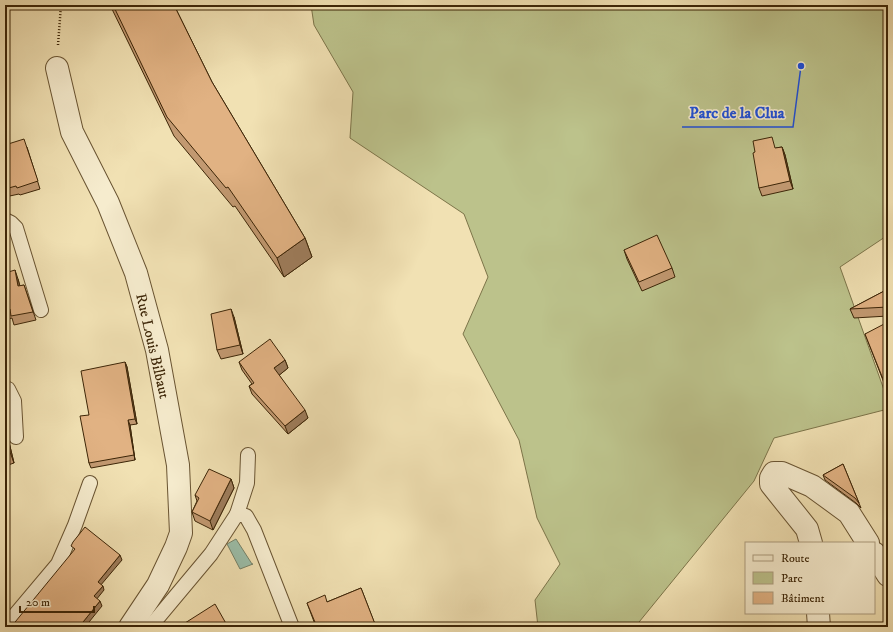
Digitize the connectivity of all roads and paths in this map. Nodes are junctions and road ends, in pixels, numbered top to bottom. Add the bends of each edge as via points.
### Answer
1 (61, 5) edge
2 (57, 68) joint
3 (5, 220) edge
4 (41, 310) dead end
5 (5, 388) edge
6 (16, 437) dead end
7 (248, 455) dead end
8 (90, 483) dead end
9 (237, 514) junction
10 (811, 542) edge
11 (867, 542) edge
12 (875, 555) edge
13 (888, 575) edge
14 (818, 614) edge
15 (5, 627) edge
16 (130, 627) edge
17 (150, 627) edge
18 (292, 627) edge
19 (819, 627) edge

1 - 2 path
2 - 16 street, Rue Louis Bilbaut via 72,132 108,203 136,273 157,350 178,465 181,533 158,585
3 - 4 lane via 16,228
5 - 6 lane via 14,401
7 - 9 lane via 247,482
8 - 15 lane via 58,564
9 - 17 lane via 211,554
9 - 18 lane via 246,516 254,530
10 - 11 street via 807,529 771,484 774,473 782,473 812,486 849,513
12 - 13 street
14 - 19 street

